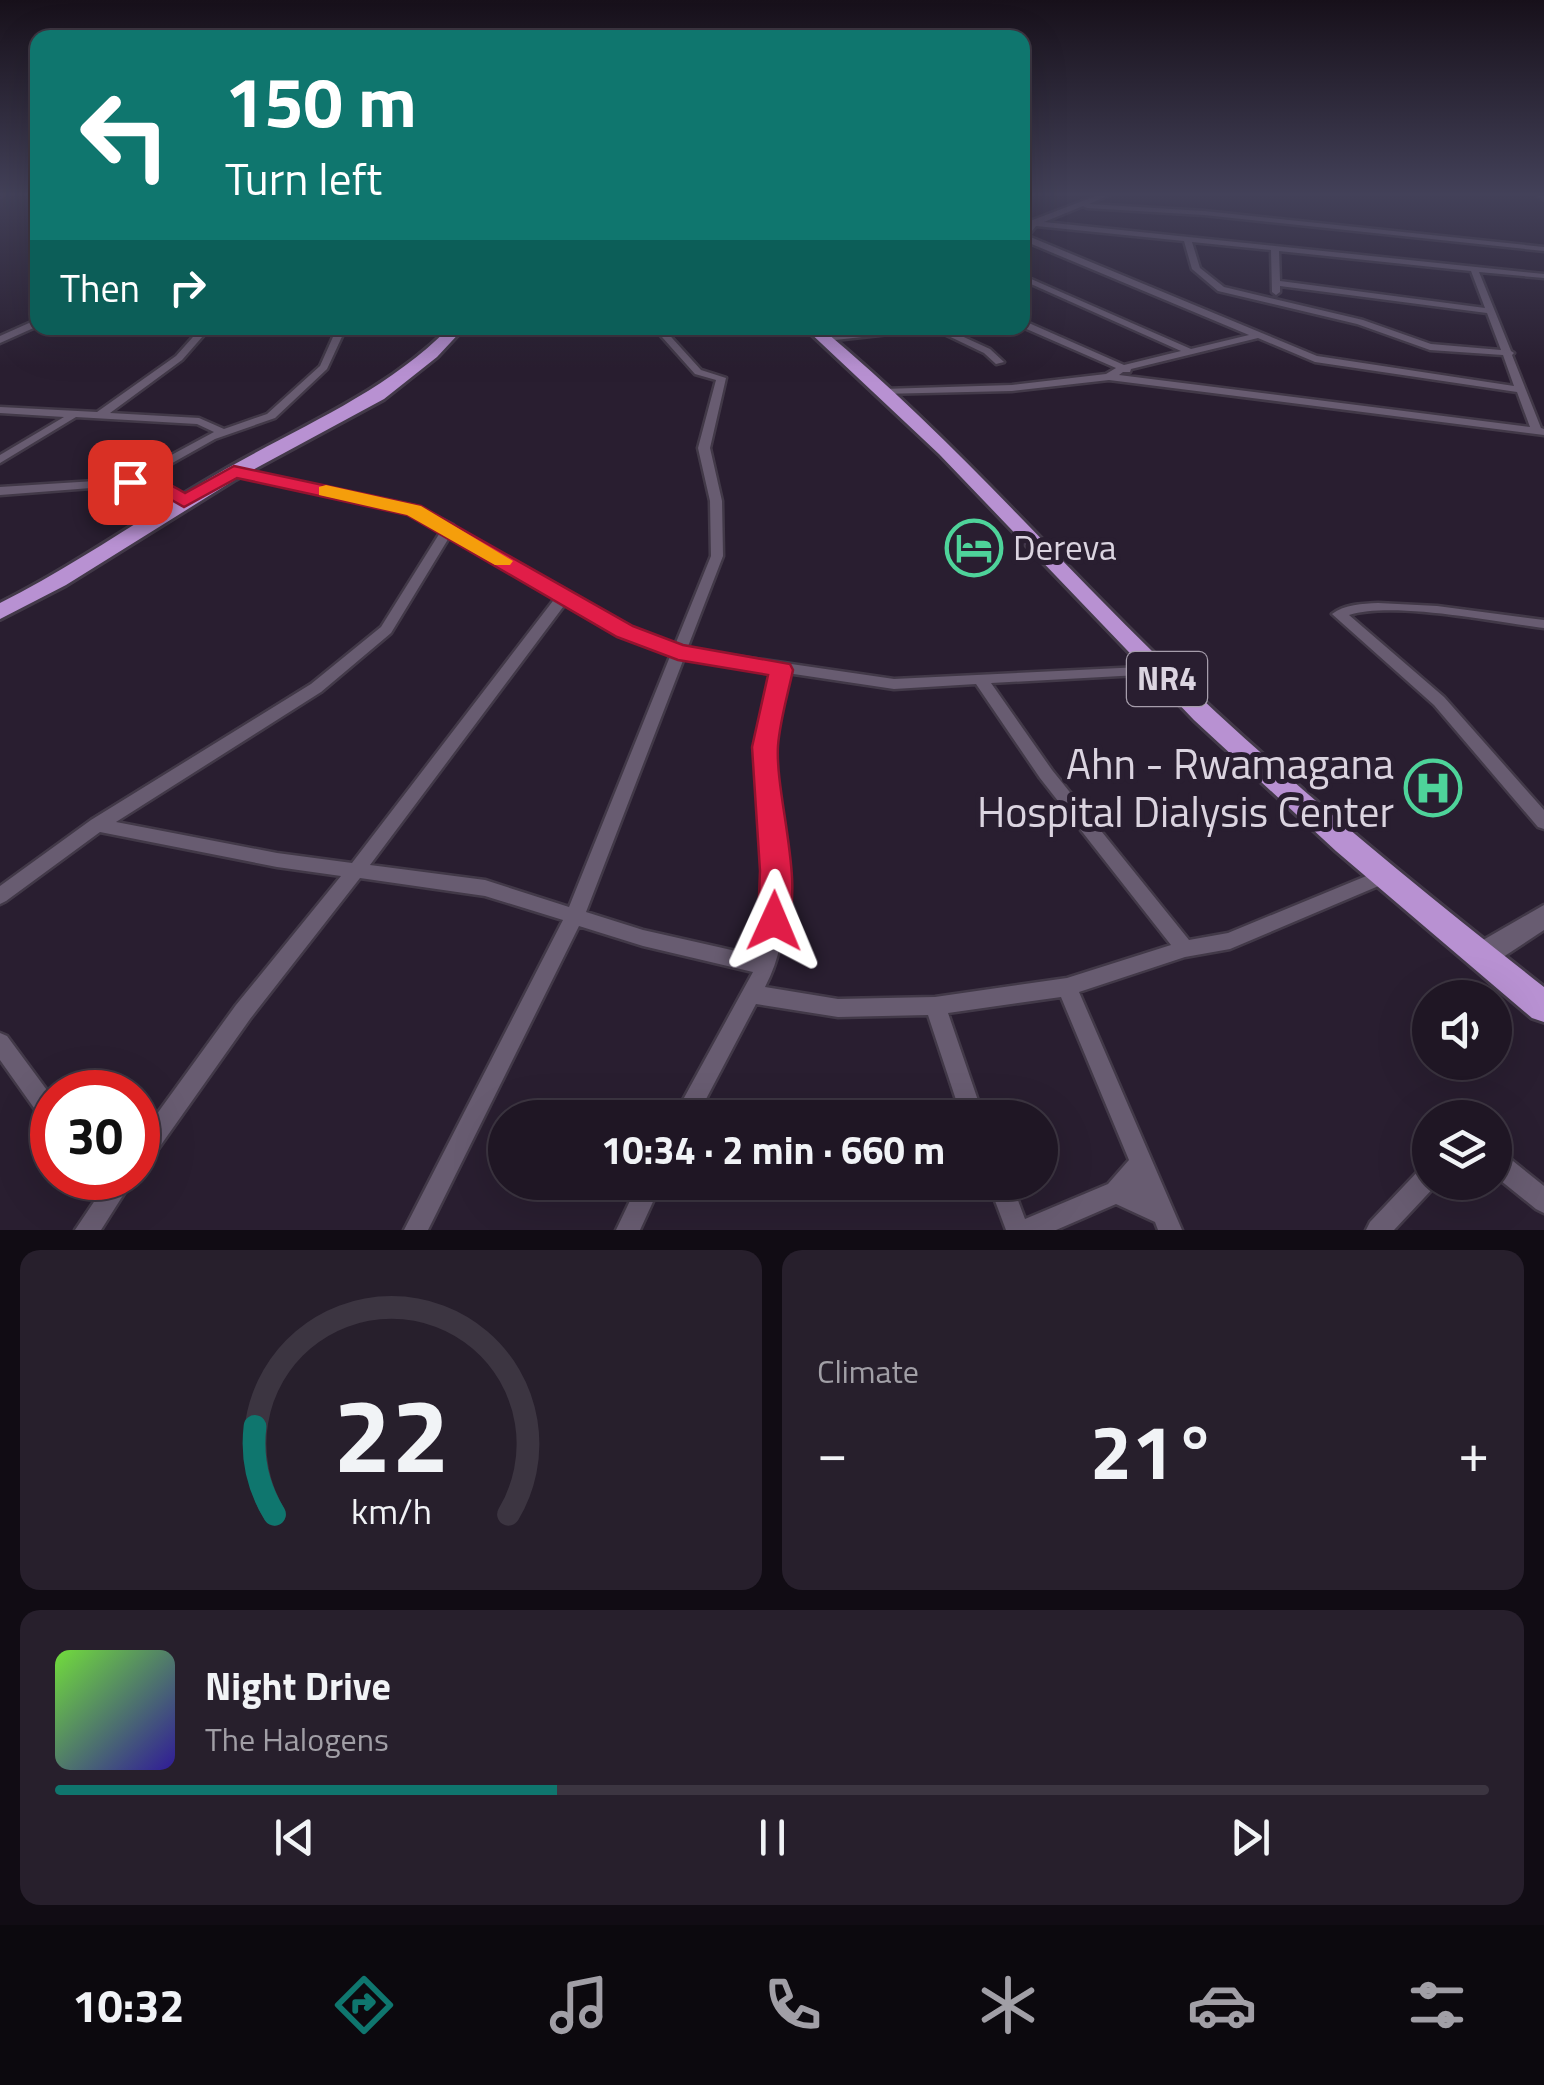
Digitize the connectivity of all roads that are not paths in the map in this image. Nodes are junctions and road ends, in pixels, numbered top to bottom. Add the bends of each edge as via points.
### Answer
1 (1051, 251) edge
2 (1191, 251) edge
3 (1274, 251) edge
4 (1304, 251) edge
5 (1475, 271) junction
6 (1543, 277) edge
7 (1030, 281) edge
8 (1278, 284) junction
9 (1274, 302) junction
10 (1491, 310) junction
11 (30, 326) edge
12 (1030, 327) edge
13 (199, 335) edge
14 (336, 335) edge
15 (450, 335) edge
16 (664, 335) edge
17 (821, 335) edge
18 (950, 335) edge
19 (1260, 335) junction
20 (0, 340) edge
21 (1191, 352) junction
22 (1509, 353) junction
23 (999, 362) dead end
24 (1123, 368) junction
25 (1108, 376) junction
26 (1142, 379) junction
27 (1522, 390) junction
28 (883, 392) junction
29 (0, 410) edge
30 (82, 414) junction
31 (100, 416) junction
32 (1540, 431) edge
33 (224, 433) junction
34 (0, 460) edge
35 (234, 472) junction
36 (130, 482) junction
37 (0, 491) edge
38 (184, 502) junction
39 (448, 528) junction
40 (563, 597) junction
41 (0, 612) edge
42 (1544, 624) edge
43 (678, 652) junction
44 (1156, 669) junction
45 (781, 670) junction
46 (981, 682) junction
47 (1544, 822) edge
48 (97, 825) junction
49 (358, 868) junction
50 (1382, 877) junction
51 (0, 896) edge
52 (575, 915) junction
53 (1544, 916) edge
54 (1185, 949) junction
55 (1481, 956) junction
56 (766, 966) junction
57 (1066, 986) junction
58 (750, 994) junction
59 (934, 1006) junction
60 (1544, 1007) edge
61 (3, 1053) edge
62 (30, 1087) edge
63 (694, 1100) edge
64 (967, 1100) edge
65 (160, 1127) edge
66 (1140, 1164) junction
67 (1512, 1175) edge
68 (1116, 1192) junction
69 (1412, 1194) edge
70 (107, 1200) edge
71 (642, 1200) edge
72 (1006, 1200) edge
73 (1544, 1201) edge
74 (1167, 1222) edge
75 (87, 1230) edge
76 (416, 1230) edge
77 (628, 1230) edge
78 (1018, 1230) edge
79 (1028, 1230) edge
80 (1378, 1230) edge

1 - 19 street
2 - 9 street via 1206,280
3 - 8 street
4 - 5 street
5 - 6 street
5 - 10 street
7 - 21 street
8 - 9 street
8 - 10 street
9 - 22 street via 1445,350
10 - 22 street
11 - 20 street
12 - 24 street
13 - 31 street via 179,358
14 - 33 street via 324,367 286,404
15 - 35 highway via 372,402
16 - 43 street via 698,372 721,378 704,448 716,500 717,556
17 - 28 highway, NR4
18 - 23 street
19 - 21 street
19 - 27 street via 1330,363
21 - 24 street
22 - 27 street
24 - 25 street
24 - 26 street
25 - 26 street
25 - 28 street via 1012,388
26 - 32 street
27 - 32 street
28 - 44 highway, NR4
29 - 30 street
30 - 31 street
30 - 34 street via 61,419
31 - 33 street via 199,421
33 - 36 street
35 - 38 highway
35 - 39 street via 384,502
36 - 37 street
36 - 38 street via 159,485
38 - 41 highway via 72,575
39 - 40 street
39 - 48 street via 386,630 316,688
40 - 43 street
40 - 49 street
42 - 47 street via 1404,608 1339,614 1439,702
43 - 45 street
43 - 52 street
44 - 46 street
44 - 50 highway, NR4
45 - 46 street via 894,684
45 - 56 street via 765,747 775,871
46 - 54 street
48 - 49 street via 278,860
48 - 51 street
49 - 52 street via 485,888
49 - 65 street
50 - 54 street via 1268,928
50 - 55 highway, NR4
52 - 56 street
52 - 76 street
53 - 55 main road
54 - 57 street
55 - 60 highway, NR4
56 - 58 street
57 - 59 street
57 - 66 street
58 - 59 street via 838,1008
58 - 63 street
59 - 64 street
61 - 62 street
66 - 68 street
66 - 74 street
67 - 73 street
68 - 74 street
68 - 79 street
69 - 80 street
70 - 75 street
71 - 77 street
72 - 78 street

